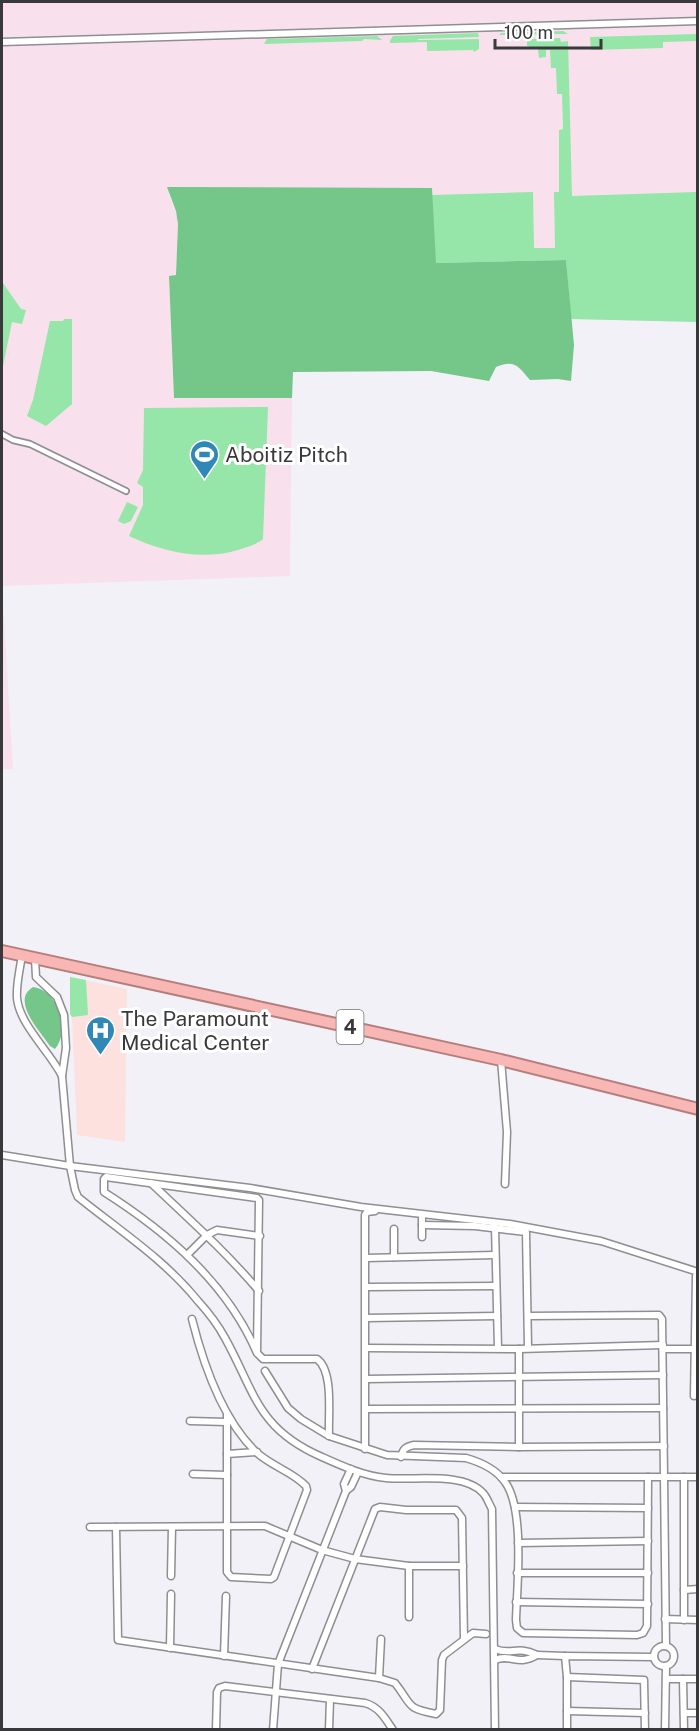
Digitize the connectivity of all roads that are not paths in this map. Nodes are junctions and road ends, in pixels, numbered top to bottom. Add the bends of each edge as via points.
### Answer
1 (698, 21) edge
2 (2, 42) edge
3 (2, 434) edge
4 (126, 491) dead end
5 (2, 951) edge
6 (22, 955) junction
7 (35, 958) junction
8 (501, 1060) junction
9 (62, 1076) junction
10 (698, 1109) edge
11 (2, 1155) edge
12 (70, 1166) junction
13 (150, 1183) junction
14 (505, 1184) dead end
15 (386, 1213) dead end
16 (495, 1227) junction
17 (394, 1229) dead end
18 (207, 1235) junction
19 (260, 1236) junction
20 (422, 1237) dead end
21 (187, 1255) junction
22 (495, 1256) junction
23 (394, 1257) junction
24 (366, 1258) junction
25 (697, 1274) edge
26 (496, 1286) junction
27 (366, 1287) junction
28 (259, 1291) junction
29 (497, 1316) junction
30 (529, 1316) junction
31 (366, 1318) junction
32 (192, 1319) dead end
33 (258, 1324) junction
34 (247, 1329) junction
35 (663, 1347) junction
36 (366, 1348) junction
37 (498, 1348) junction
38 (528, 1348) junction
39 (519, 1349) junction
40 (695, 1349) junction
41 (257, 1353) junction
42 (265, 1371) dead end
43 (663, 1375) junction
44 (519, 1378) junction
45 (366, 1379) junction
46 (694, 1396) dead end
47 (519, 1408) junction
48 (663, 1408) junction
49 (366, 1409) junction
50 (227, 1414) junction
51 (190, 1421) dead end
52 (227, 1422) junction
53 (329, 1436) junction
54 (466, 1446) junction
55 (664, 1446) junction
56 (519, 1447) junction
57 (365, 1449) junction
58 (257, 1452) junction
59 (227, 1454) junction
60 (401, 1457) junction
61 (466, 1458) junction
62 (351, 1469) junction
63 (358, 1472) junction
64 (193, 1474) dead end
65 (227, 1475) junction
66 (500, 1477) junction
67 (648, 1477) junction
68 (664, 1477) junction
69 (684, 1477) junction
70 (698, 1477) edge
71 (346, 1491) junction
72 (515, 1507) junction
73 (648, 1508) junction
74 (90, 1527) dead end
75 (116, 1527) junction
76 (172, 1527) junction
77 (227, 1527) junction
78 (289, 1537) junction
79 (648, 1541) junction
80 (518, 1543) junction
81 (322, 1550) junction
82 (355, 1559) junction
83 (409, 1566) junction
84 (463, 1566) junction
85 (517, 1573) junction
86 (648, 1574) junction
87 (171, 1576) dead end
88 (698, 1589) edge
89 (684, 1590) junction
90 (171, 1594) dead end
91 (226, 1596) dead end
92 (516, 1602) junction
93 (648, 1604) junction
94 (409, 1617) dead end
95 (666, 1619) junction
96 (684, 1620) junction
97 (698, 1620) edge
98 (486, 1634) dead end
99 (381, 1639) dead end
100 (464, 1639) junction
101 (666, 1646) junction
102 (170, 1648) junction
103 (495, 1650) junction
104 (537, 1655) junction
105 (224, 1656) junction
106 (565, 1656) junction
107 (654, 1657) junction
108 (495, 1660) junction
109 (278, 1664) junction
110 (666, 1666) junction
111 (312, 1669) junction
112 (567, 1677) junction
113 (379, 1678) junction
114 (666, 1678) junction
115 (683, 1679) junction
116 (698, 1679) edge
117 (274, 1692) junction
118 (330, 1699) junction
119 (567, 1711) junction
120 (645, 1713) junction
121 (684, 1713) junction
122 (698, 1713) edge
123 (216, 1730) edge
124 (273, 1730) edge
125 (329, 1730) edge
126 (393, 1730) edge
127 (495, 1730) edge
128 (567, 1730) edge
129 (645, 1730) edge
130 (665, 1730) edge
131 (684, 1730) edge

1 - 2 street
3 - 4 street
5 - 6 highway, 4
6 - 7 highway, 4
6 - 9 street via 18,1005
7 - 8 highway, 4
7 - 9 street via 36,977 63,1009 66,1048
8 - 10 highway, 4
8 - 14 street via 507,1132
9 - 12 street
11 - 12 street
12 - 25 street via 510,1224 601,1241
12 - 62 street via 78,1197 146,1248 198,1301 225,1337 254,1399 269,1421 290,1441
13 - 18 street
13 - 19 street via 257,1198 261,1204
13 - 21 street via 106,1177 103,1189
15 - 24 street via 371,1211 365,1215
16 - 20 street via 422,1222
16 - 22 street
16 - 30 street via 527,1234
17 - 23 street
18 - 19 street via 217,1230
18 - 21 street
18 - 28 street
19 - 28 street
21 - 34 street
22 - 23 street
22 - 26 street
23 - 24 street
24 - 27 street
25 - 40 street
26 - 27 street
26 - 29 street
27 - 31 street
28 - 33 street
29 - 31 street
29 - 37 street
30 - 35 street via 659,1315 663,1318
30 - 38 street
31 - 36 street
32 - 50 street
33 - 34 street
33 - 41 street
34 - 41 street
35 - 38 street
35 - 40 street
35 - 43 street
36 - 37 street
36 - 45 street
37 - 39 street
38 - 39 street
39 - 44 street
40 - 46 street
41 - 53 street via 263,1359 317,1359 323,1363 328,1377
42 - 53 street via 288,1408
43 - 44 street
43 - 48 street
44 - 45 street
44 - 47 street
45 - 49 street
47 - 48 street
47 - 49 street
47 - 56 street
48 - 55 street
49 - 57 street
50 - 52 street
50 - 58 street
51 - 52 street
52 - 59 street
53 - 57 street
54 - 56 street
54 - 60 street via 414,1444 406,1446
54 - 61 street
55 - 56 street
55 - 68 street
57 - 60 street
58 - 59 street
58 - 78 street via 306,1486
59 - 65 street
60 - 61 street
61 - 66 street
62 - 63 street
62 - 71 street via 344,1484
63 - 71 street
63 - 103 street via 386,1478 456,1480 484,1493 492,1509
64 - 65 street
65 - 77 street
66 - 67 street
66 - 72 street
67 - 68 street
67 - 73 street
68 - 69 street
68 - 95 street
69 - 70 street
69 - 89 street
71 - 81 street
72 - 73 street
72 - 80 street
73 - 79 street
74 - 75 street
75 - 76 street
75 - 102 street via 118,1640
76 - 77 street
76 - 87 street
77 - 78 street via 265,1526
77 - 78 street via 227,1572 231,1577 273,1578
78 - 81 street
79 - 80 street
79 - 86 street
80 - 85 street
81 - 82 street
81 - 109 street
82 - 83 street
82 - 84 street via 378,1507 456,1510 462,1518
82 - 111 street
83 - 84 street
83 - 94 street
84 - 100 street
85 - 86 street
85 - 92 street
86 - 93 street
88 - 89 street
89 - 96 street
90 - 102 street
91 - 105 street
92 - 93 street
92 - 93 street via 517,1628 528,1634 637,1635 647,1626
95 - 96 street
95 - 101 street
96 - 97 street
98 - 100 street via 473,1633
99 - 113 street
100 - 113 street via 442,1660 440,1710 436,1714 409,1706 396,1683
101 - 107 street via 657,1649
101 - 110 street via 674,1658
102 - 105 street
103 - 104 street via 522,1650
103 - 108 street
104 - 106 street
104 - 108 street via 522,1661 502,1657
105 - 109 street
106 - 107 street
106 - 112 street
107 - 110 street
108 - 127 street
109 - 111 street
109 - 117 street
110 - 114 street
111 - 113 street
112 - 119 street
112 - 120 street via 641,1678 645,1681
114 - 115 street
114 - 130 street
115 - 116 street
115 - 121 street
117 - 118 street
117 - 123 street via 219,1688
117 - 124 street
118 - 125 street
118 - 126 street via 373,1705
119 - 120 street
119 - 128 street
120 - 129 street
121 - 122 street
121 - 131 street

